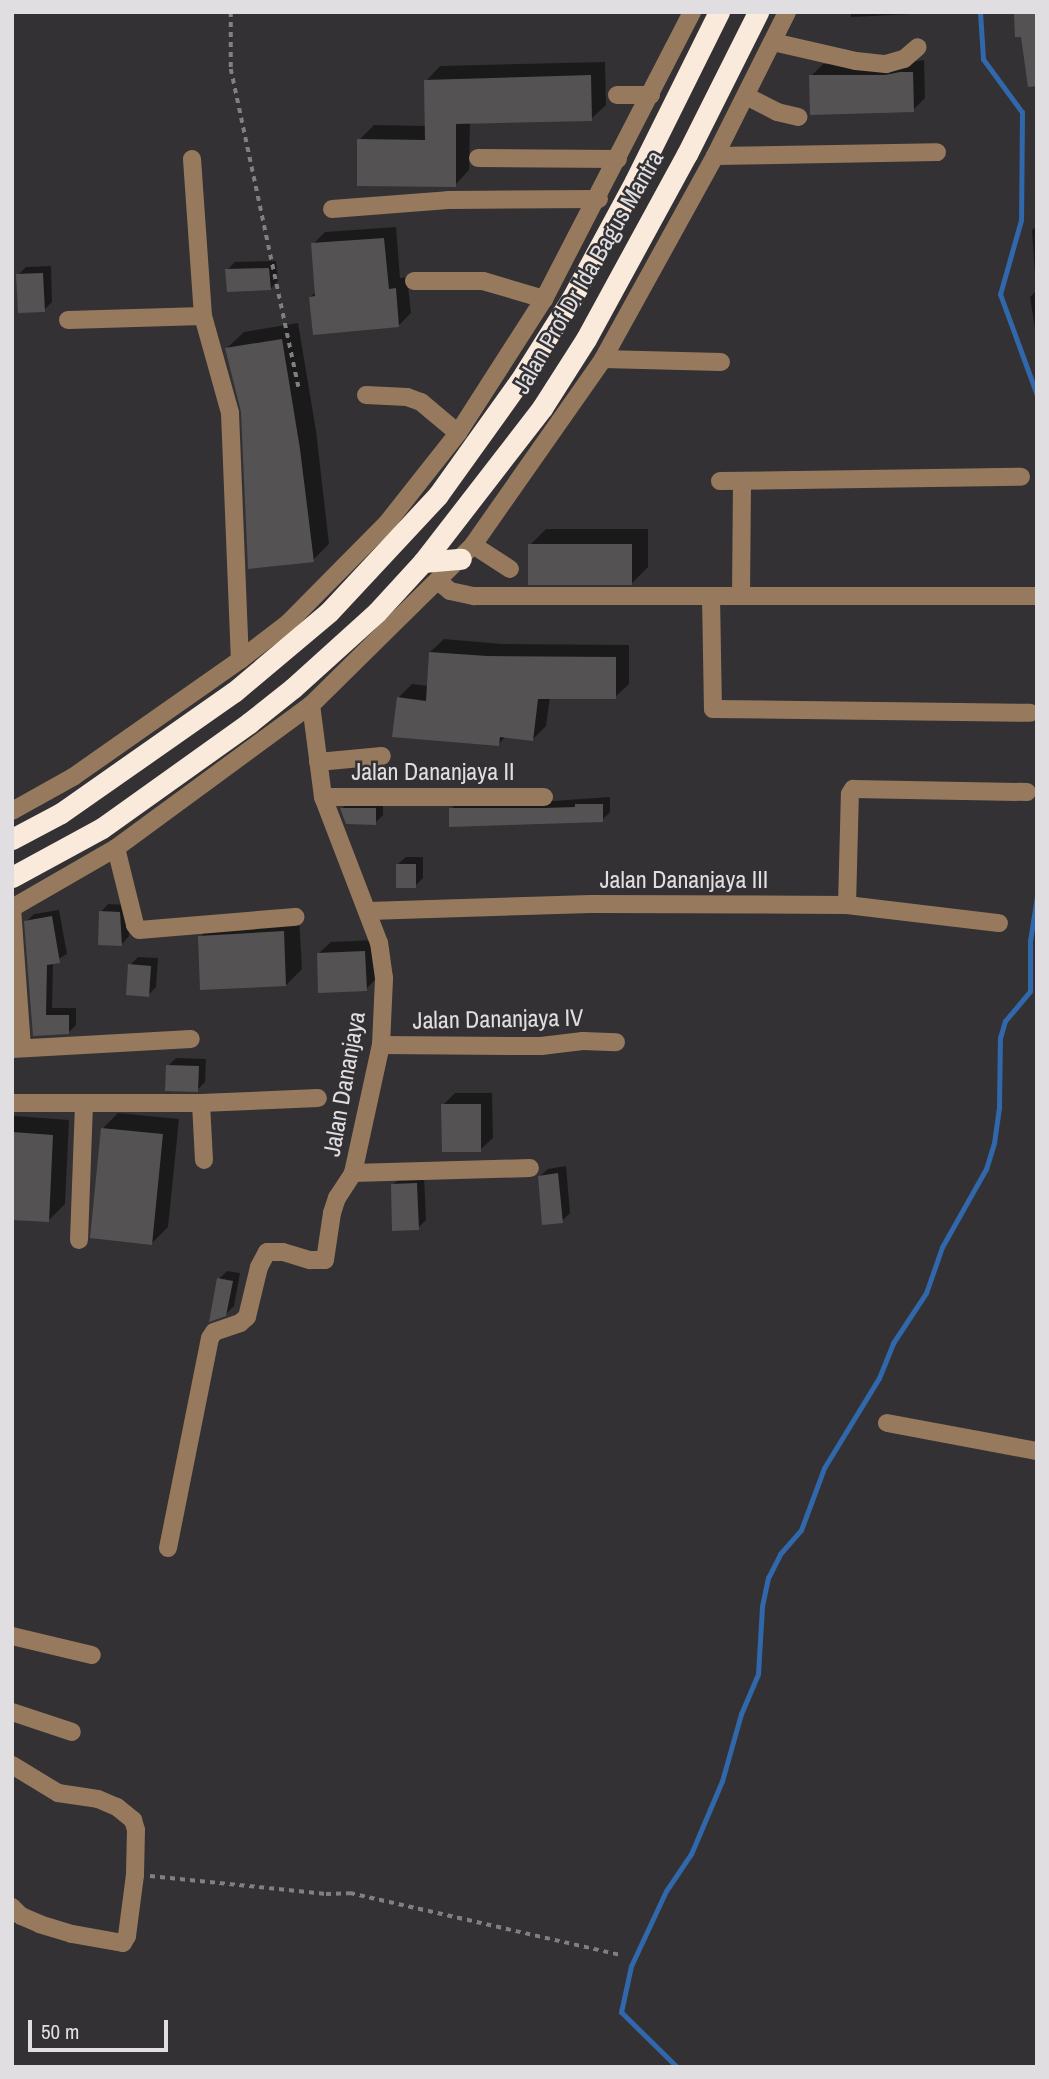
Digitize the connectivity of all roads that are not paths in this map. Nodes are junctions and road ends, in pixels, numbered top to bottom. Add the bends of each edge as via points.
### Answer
1 (692, 12) edge
2 (719, 12) edge
3 (758, 12) edge
4 (787, 12) edge
5 (773, 42) junction
6 (918, 47) dead end
7 (617, 95) dead end
8 (651, 95) junction
9 (746, 96) junction
10 (798, 117) dead end
11 (937, 152) dead end
12 (715, 156) junction
13 (478, 158) dead end
14 (192, 159) dead end
15 (618, 159) junction
16 (635, 181) junction
17 (664, 197) junction
18 (599, 199) junction
19 (332, 209) dead end
20 (414, 281) dead end
21 (544, 299) junction
22 (203, 316) junction
23 (68, 320) dead end
24 (603, 359) junction
25 (721, 362) dead end
26 (366, 395) dead end
27 (458, 433) junction
28 (1021, 477) dead end
29 (720, 481) dead end
30 (742, 481) junction
31 (395, 529) junction
32 (467, 552) junction
33 (423, 562) junction
34 (510, 569) dead end
35 (439, 582) junction
36 (711, 596) junction
37 (741, 596) junction
38 (1037, 596) edge
39 (240, 660) junction
40 (311, 705) junction
41 (1030, 713) dead end
42 (382, 756) dead end
43 (317, 762) junction
44 (1027, 792) dead end
45 (323, 797) junction
46 (544, 797) dead end
47 (12, 811) edge
48 (12, 839) edge
49 (116, 848) junction
50 (12, 877) edge
51 (847, 905) junction
52 (12, 908) edge
53 (369, 911) junction
54 (295, 917) dead end
55 (999, 923) dead end
56 (191, 1039) dead end
57 (616, 1041) dead end
58 (381, 1045) junction
59 (17, 1049) edge
60 (318, 1098) dead end
61 (12, 1103) edge
62 (201, 1103) junction
63 (84, 1104) junction
64 (204, 1160) dead end
65 (530, 1168) dead end
66 (353, 1172) junction
67 (79, 1240) dead end
68 (887, 1423) dead end
69 (1037, 1451) edge
70 (168, 1548) dead end
71 (12, 1636) edge
72 (92, 1655) dead end
73 (12, 1712) edge
74 (72, 1732) dead end
75 (12, 1765) edge
76 (12, 1906) edge

1 - 8 street
2 - 16 highway, Jalan Prof Dr Ida Bagus Mantra
3 - 17 highway, Jalan Prof Dr Ida Bagus Mantra
4 - 5 street
5 - 6 street via 886,64 904,59
5 - 9 street
7 - 8 street
8 - 15 street
9 - 10 street
9 - 12 street
11 - 12 street
12 - 24 street
13 - 15 street
14 - 22 street
15 - 18 street
16 - 17 highway
16 - 31 highway, Jalan Prof Dr Ida Bagus Mantra via 572,298 519,382 438,495
17 - 33 highway, Jalan Prof Dr Ida Bagus Mantra via 586,339 542,408
18 - 19 street via 448,200
18 - 21 street
20 - 21 street via 483,281
21 - 27 street
22 - 23 street
22 - 39 street via 230,413
24 - 25 street
24 - 32 street
26 - 27 street via 421,402
27 - 31 street
28 - 30 street
29 - 30 street
30 - 37 street
31 - 39 street
31 - 48 highway, Jalan Prof Dr Ida Bagus Mantra via 329,612 234,692 61,813
32 - 33 highway
32 - 34 street
32 - 35 street
33 - 50 highway, Jalan Prof Dr Ida Bagus Mantra via 377,612 248,723 102,828
35 - 36 street via 450,591 474,596
35 - 40 street
36 - 37 street
36 - 41 street via 713,709
37 - 38 street
39 - 47 street via 73,777
40 - 43 street, Jalan Dananjaya
40 - 49 street
42 - 43 street
43 - 45 street, Jalan Dananjaya
44 - 51 street via 853,789
45 - 46 street, Jalan Dananjaya II
45 - 53 street, Jalan Dananjaya via 342,854
49 - 52 street
49 - 54 street via 139,930
51 - 53 street, Jalan Dananjaya III via 591,904
51 - 55 street, Jalan Dananjaya III
52 - 59 street
53 - 58 street, Jalan Dananjaya via 384,978
56 - 59 street
57 - 58 street, Jalan Dananjaya IV via 541,1046
58 - 66 street, Jalan Dananjaya
60 - 62 street
61 - 63 street
62 - 63 street
62 - 64 street
63 - 67 street
65 - 66 street
66 - 70 street, Jalan Dananjaya via 332,1213 325,1260 267,1252 247,1317 210,1338
68 - 69 street
71 - 72 street
73 - 74 street
75 - 76 street via 58,1793 117,1807 133,1820 136,1830 135,1875 124,1943 40,1924 21,1916

